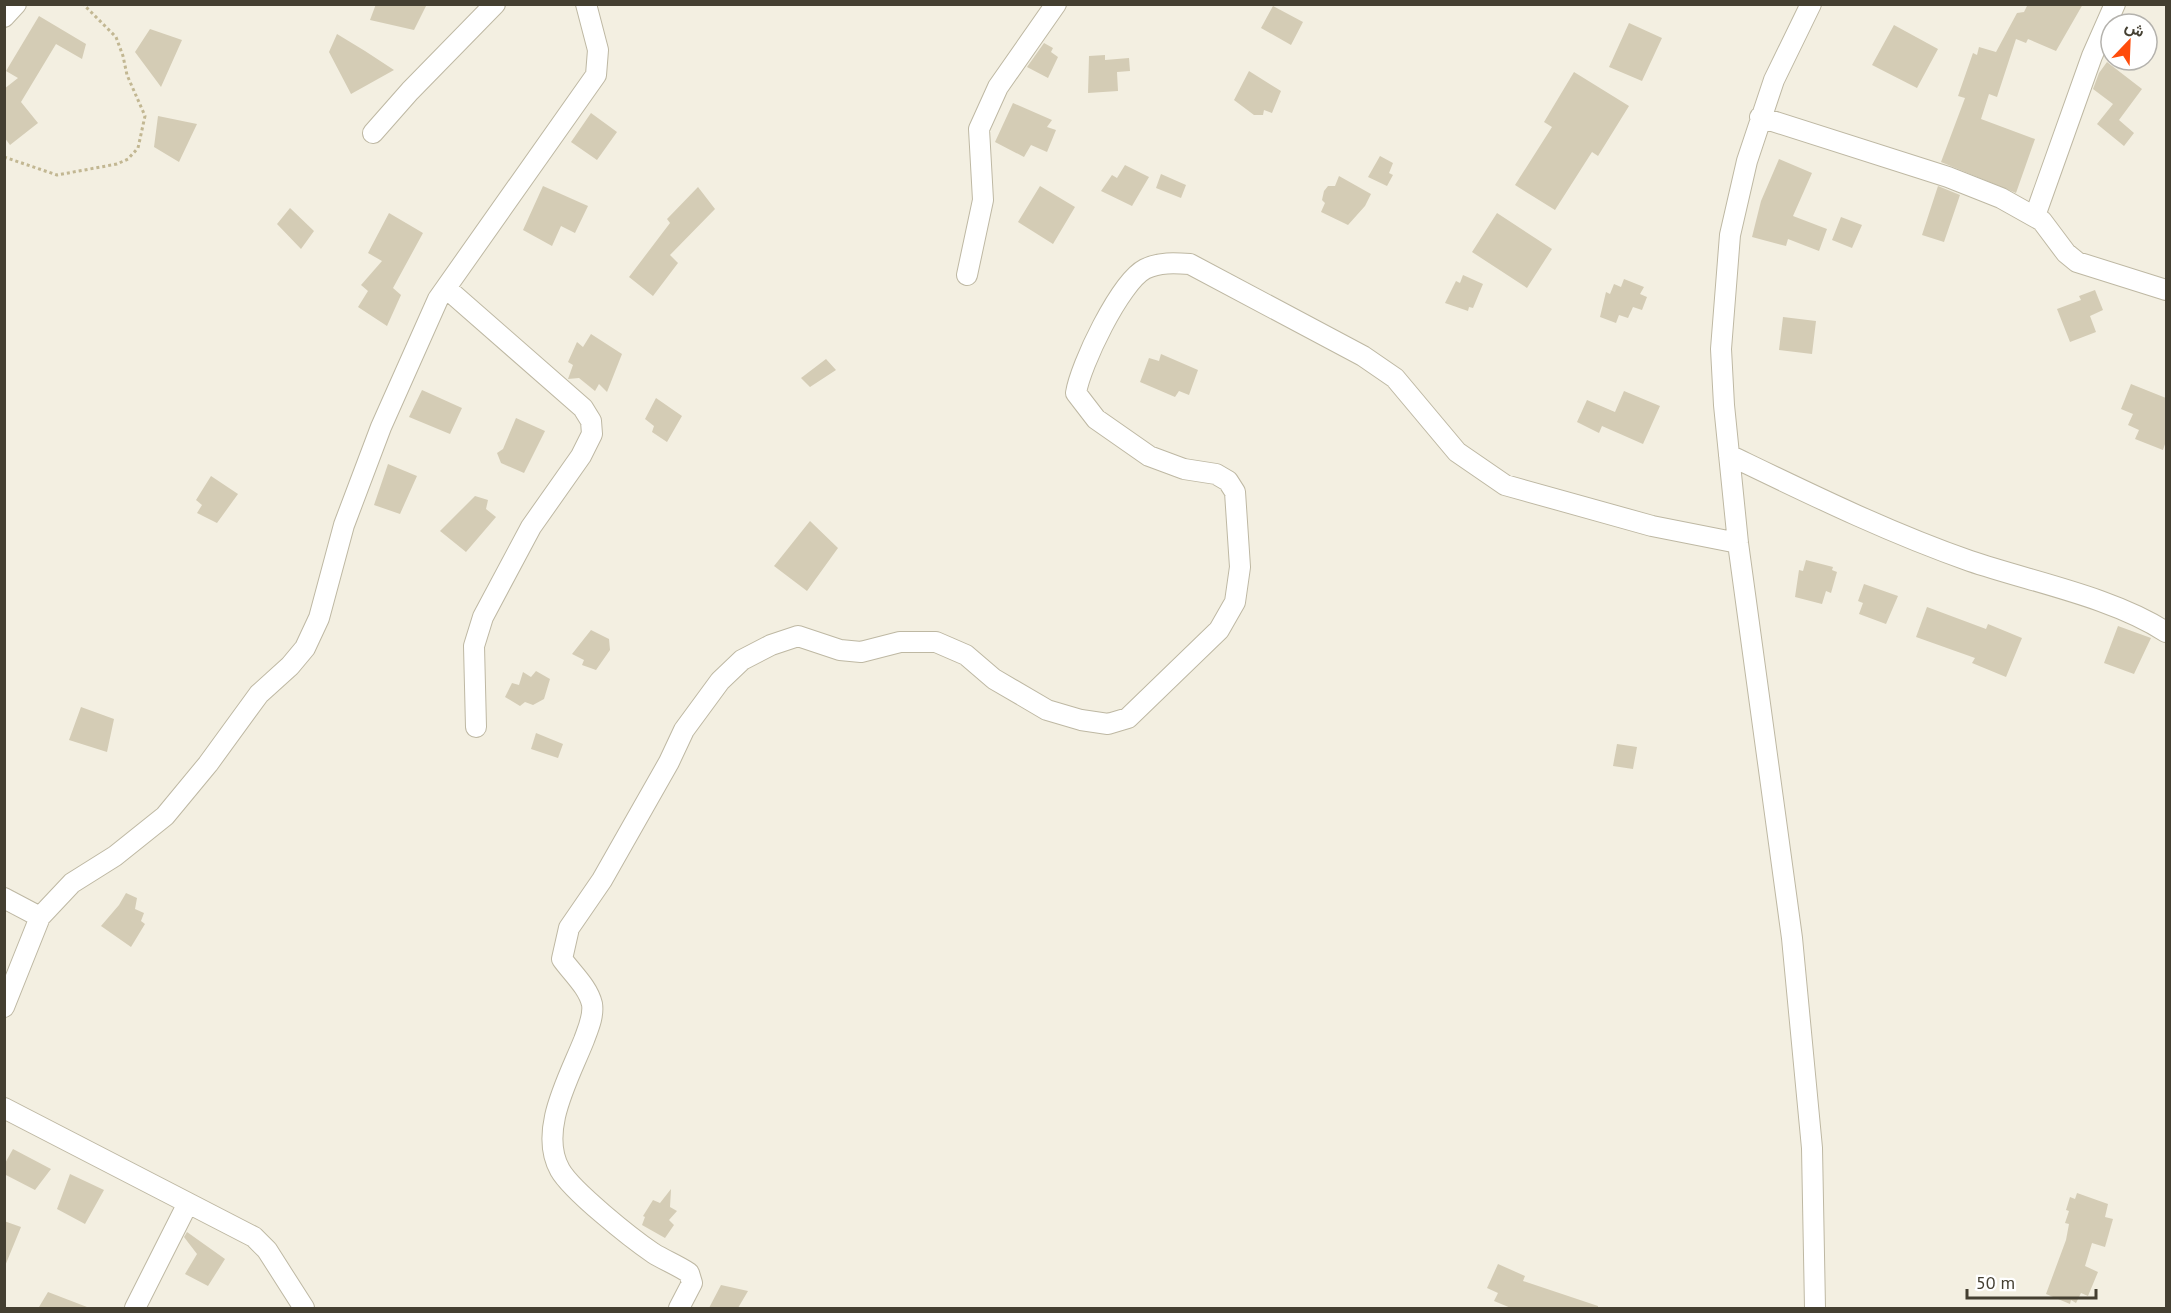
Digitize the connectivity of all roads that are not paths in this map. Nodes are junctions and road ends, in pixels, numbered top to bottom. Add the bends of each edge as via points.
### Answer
1 (16, 4) edge
2 (495, 4) edge
3 (586, 4) edge
4 (1056, 4) edge
5 (1811, 4) edge
6 (2115, 4) edge
7 (4, 17) edge
8 (1760, 117) junction
9 (373, 133) dead end
10 (2035, 216) junction
11 (967, 275) dead end
12 (446, 288) junction
13 (2166, 290) edge
14 (1729, 454) junction
15 (1738, 543) junction
16 (2166, 632) edge
17 (476, 727) dead end
18 (4, 898) edge
19 (40, 917) junction
20 (4, 1006) edge
21 (4, 1108) edge
22 (188, 1203) junction
23 (135, 1308) edge
24 (304, 1308) edge
25 (679, 1308) edge
26 (1815, 1308) edge

1 - 7 street
2 - 9 street
3 - 12 street via 598,50 596,75
4 - 11 street via 998,87 979,129 983,200
5 - 8 street
6 - 10 street via 2092,56
8 - 10 street via 1948,177
8 - 14 street via 1736,202 1726,281 1721,349
10 - 13 street via 2077,262
12 - 17 street via 583,408 591,421 592,434 531,527 483,617 474,646
12 - 19 street via 381,426 344,525 319,618 305,648 259,694 165,816 115,856 72,883
14 - 15 street
14 - 16 street via 1883,526 1969,560 2136,616
15 - 25 street via 1652,526 1505,484 1457,452 1395,378 1363,356 1190,264 1168,263 1145,269 1124,287 1091,352 1076,393 1096,419 1149,456 1184,469 1216,474 1228,481 1235,492 1240,567 1235,602 1219,630 1128,718 1108,724 1047,710 994,679 966,655 936,642 900,642 861,652 840,650 798,636 771,645 742,660 720,681 684,730 602,880 569,928 562,959 587,990 592,1007 550,1142 560,1170 573,1186 637,1241 689,1273 692,1283
15 - 26 street via 1792,938 1812,1148
18 - 19 street
19 - 20 street
21 - 22 street
22 - 23 street
22 - 24 street via 254,1237 267,1250

